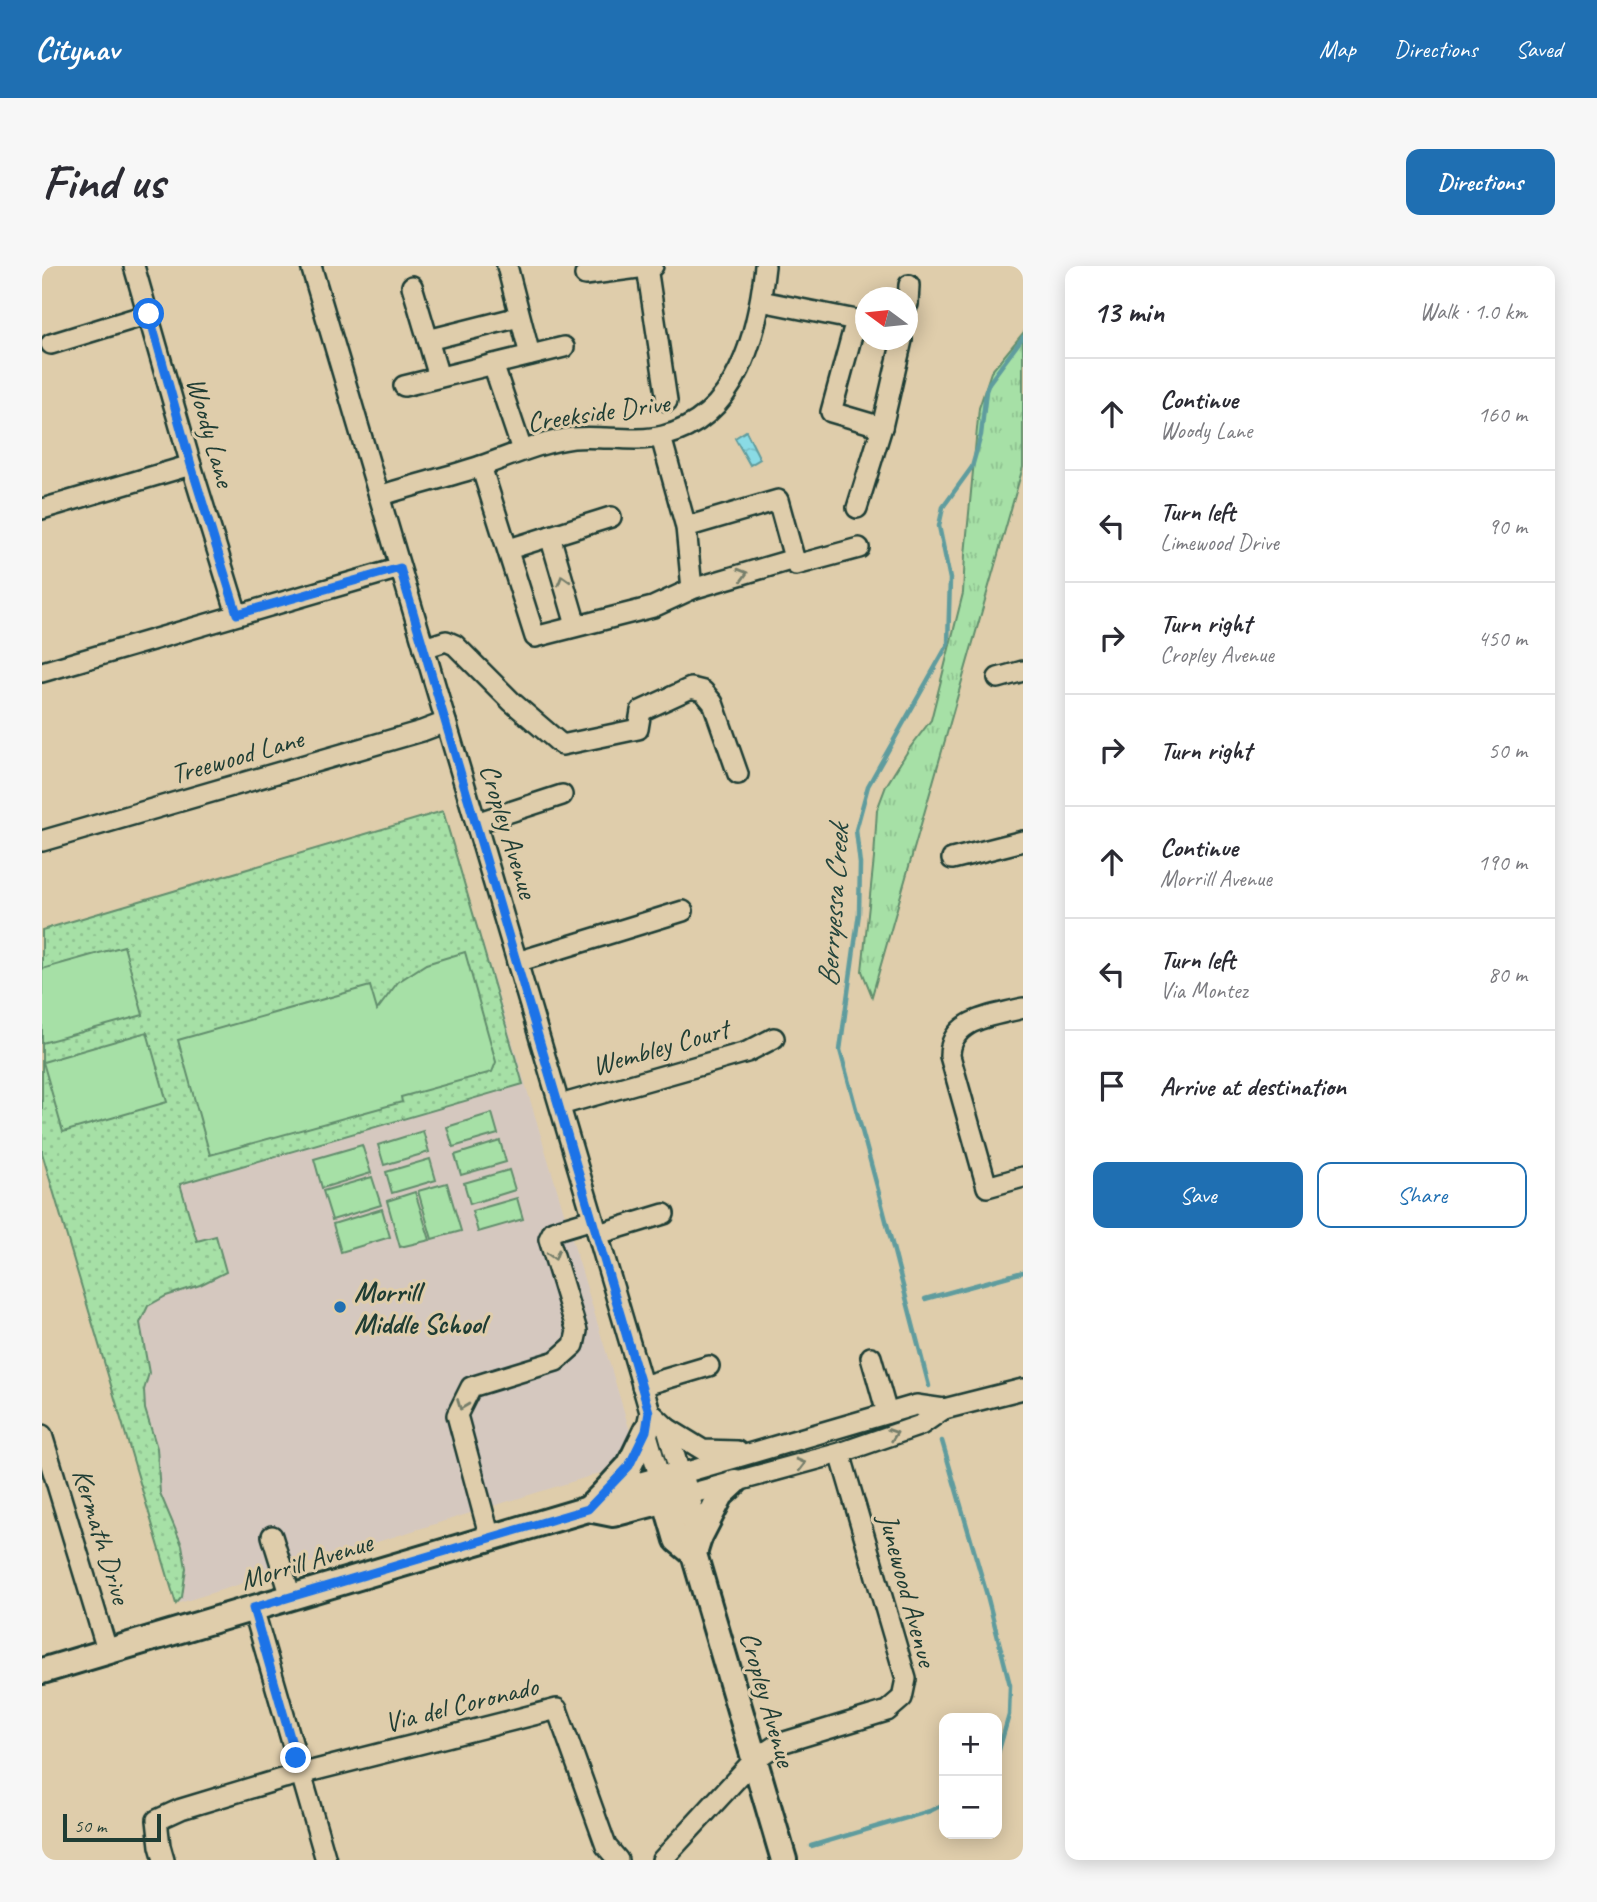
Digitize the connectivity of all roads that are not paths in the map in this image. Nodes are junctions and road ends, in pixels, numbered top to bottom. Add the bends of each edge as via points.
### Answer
1 (134, 266) edge
2 (311, 266) edge
3 (507, 266) edge
4 (653, 266) edge
5 (765, 266) edge
6 (647, 267) edge
7 (585, 275) dead end
8 (412, 286) dead end
9 (761, 301) junction
10 (149, 314) junction
11 (519, 317) junction
12 (855, 320) edge
13 (855, 339) edge
14 (428, 341) junction
15 (51, 344) dead end
16 (564, 347) dead end
17 (900, 350) edge
18 (530, 355) junction
19 (493, 365) junction
20 (439, 377) junction
21 (404, 386) dead end
22 (667, 401) dead end
23 (882, 427) junction
24 (661, 437) junction
25 (522, 450) junction
26 (191, 465) junction
27 (481, 466) junction
28 (379, 496) junction
29 (858, 508) dead end
30 (42, 509) edge
31 (611, 517) dead end
32 (686, 527) junction
33 (550, 536) junction
34 (859, 548) dead end
35 (509, 549) junction
36 (794, 559) junction
37 (400, 568) junction
38 (692, 589) junction
39 (237, 614) junction
40 (576, 625) junction
41 (424, 648) junction
42 (1023, 671) edge
43 (42, 672) edge
44 (998, 678) dead end
45 (446, 722) junction
46 (738, 774) dead end
47 (562, 795) dead end
48 (476, 823) junction
49 (42, 841) edge
50 (1023, 841) edge
51 (952, 859) dead end
52 (683, 911) dead end
53 (517, 962) junction
54 (1023, 1008) edge
55 (774, 1038) dead end
56 (560, 1105) junction
57 (1023, 1177) edge
58 (664, 1214) dead end
59 (596, 1226) junction
60 (871, 1357) dead end
61 (709, 1366) dead end
62 (642, 1386) junction
63 (1023, 1389) edge
64 (944, 1409) junction
65 (887, 1413) junction
66 (654, 1424) junction
67 (42, 1435) edge
68 (762, 1450) junction
69 (840, 1453) junction
70 (735, 1482) junction
71 (673, 1487) junction
72 (601, 1506) junction
73 (272, 1536) dead end
74 (490, 1538) junction
75 (690, 1544) junction
76 (292, 1597) junction
77 (253, 1608) junction
78 (108, 1653) junction
79 (42, 1671) edge
80 (754, 1760) junction
81 (301, 1774) junction
82 (164, 1860) edge
83 (326, 1860) edge
84 (618, 1860) edge
85 (662, 1860) edge
86 (784, 1860) edge

1 - 10 street, Woody Lane
2 - 28 street, Cropley Avenue
3 - 11 street
4 - 6 street
5 - 9 street, Creekside Drive
6 - 7 street
6 - 22 street
8 - 14 street
9 - 12 street
9 - 24 street, Creekside Drive via 737,376 715,408 691,426
10 - 15 street
10 - 26 street, Woody Lane
11 - 14 street
11 - 18 street
13 - 23 street via 831,412
14 - 20 street
16 - 18 street
17 - 23 street
18 - 19 street
19 - 20 street
19 - 25 street
20 - 21 street
23 - 29 street
24 - 25 street, Creekside Drive via 572,438
24 - 32 street
25 - 27 street, Creekside Drive
26 - 30 street
26 - 39 street, Woody Lane
27 - 28 street, Creekside Drive
27 - 35 street
28 - 37 street, Cropley Avenue
31 - 33 street
32 - 36 street via 778,500
32 - 38 street
33 - 35 street
40 -> 33 street
34 - 36 street via 796,565
35 - 40 street via 535,637
38 -> 36 street
37 - 39 street
37 - 41 street, Cropley Avenue
38 - 40 street via 653,607
39 - 43 street
41 - 45 street, Cropley Avenue
41 - 46 street via 446,640 455,645 562,745 638,729 641,710 691,688 702,691 713,703
42 - 44 street
45 - 48 street, Cropley Avenue
45 - 49 street, Treewood Lane
47 - 48 street
48 - 53 street, Cropley Avenue
50 - 51 street
52 - 53 street
53 - 56 street, Cropley Avenue
54 - 57 street via 967,1023 950,1046 986,1187
55 - 56 street, Wembley Court via 747,1052
56 - 59 street, Cropley Avenue
58 - 59 street
59 - 62 street, Cropley Avenue
59 -> 74 street via 553,1231 550,1239 578,1331 574,1345 556,1361 471,1387 457,1415
60 - 65 street
61 - 62 street
62 - 66 street, Cropley Avenue
63 - 64 street, Morrill Avenue
64 - 65 street, Morrill Avenue via 916,1405
69 -> 64 street, Morrill Avenue via 920,1425
65 - 68 street, Morrill Avenue
66 - 68 street via 703,1450
66 - 71 street, Cropley Avenue
66 - 72 main road
67 - 78 street, Kermath Drive
68 - 71 street, Morrill Avenue
70 -> 69 street, Morrill Avenue
69 - 80 street, Junewood Avenue via 906,1679 902,1698 887,1711 778,1744
70 - 71 street, Morrill Avenue
70 - 75 main road via 721,1495
71 - 72 main road, Morrill Avenue
71 - 75 main road, Cropley Avenue
72 - 74 main road, Morrill Avenue
72 - 75 main road via 650,1523
73 - 76 street
74 - 76 main road, Morrill Avenue
75 - 80 main road, Cropley Avenue
76 - 77 main road, Morrill Avenue
77 - 78 main road, Morrill Avenue
77 - 81 street
78 - 79 main road, Morrill Avenue
80 - 85 street, Junewood Avenue
80 - 86 main road, Cropley Avenue
81 - 82 street via 157,1820
81 - 83 street
81 - 84 street, Via del Coronado via 557,1709 606,1846

